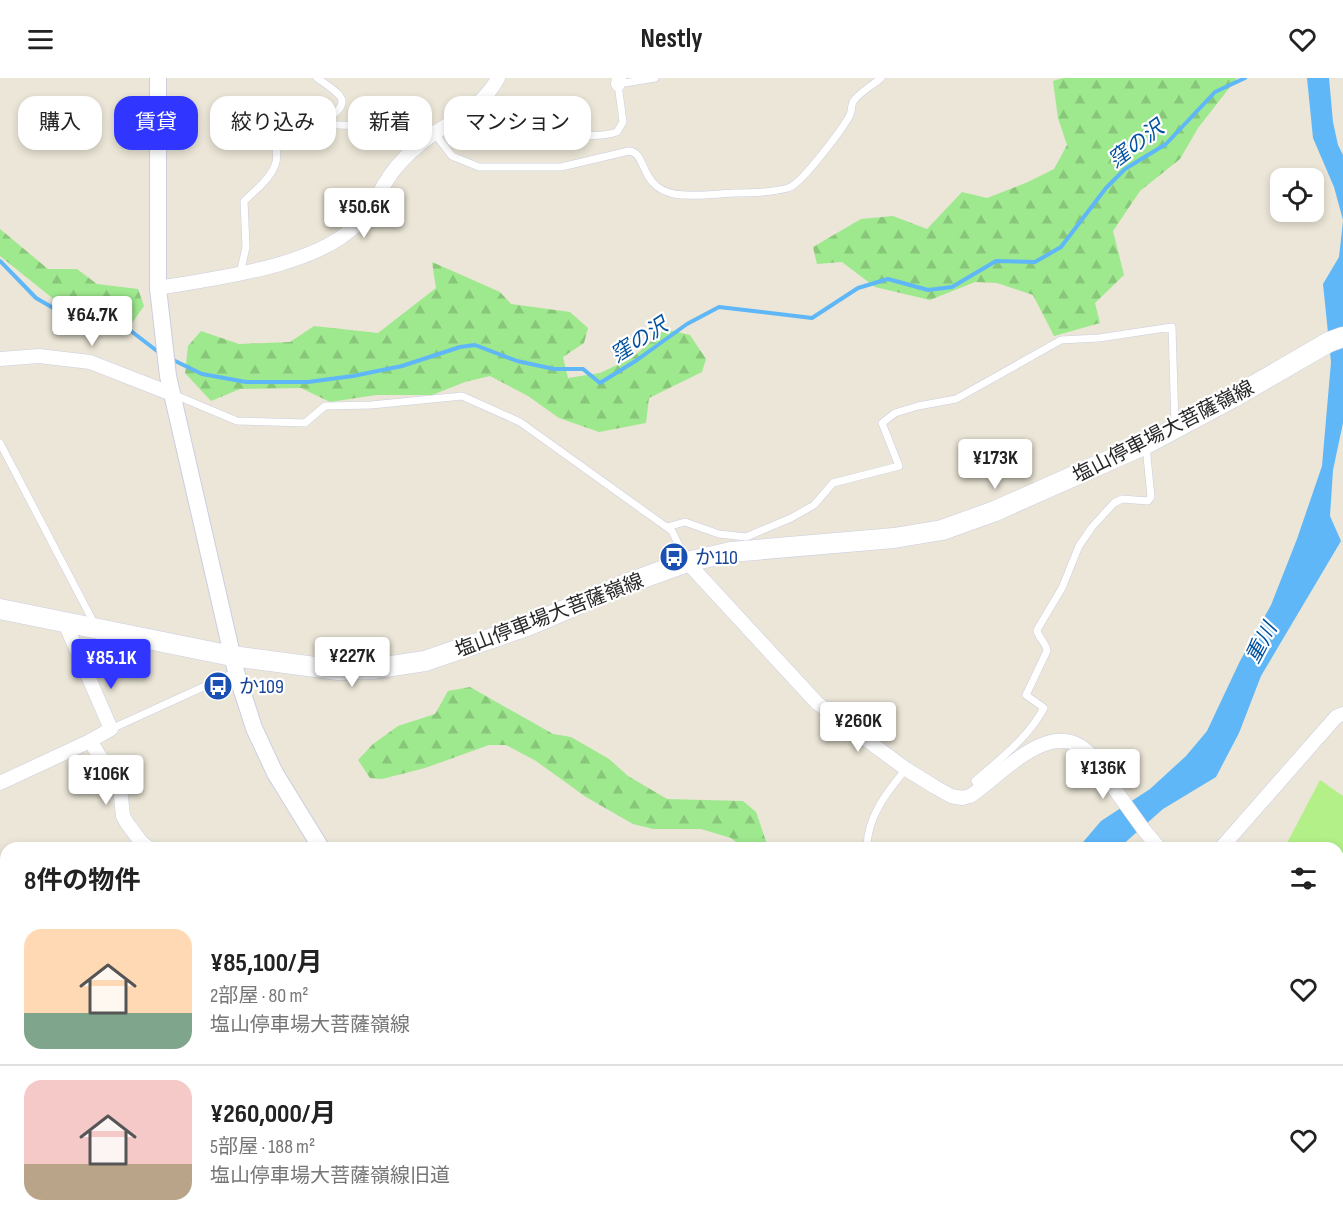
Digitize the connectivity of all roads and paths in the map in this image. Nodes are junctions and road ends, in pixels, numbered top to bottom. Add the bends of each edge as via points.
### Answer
1 (159, 78) edge
2 (317, 78) edge
3 (498, 78) edge
4 (655, 78) edge
5 (881, 78) edge
6 (619, 81) edge
7 (484, 96) edge
8 (336, 112) edge
9 (336, 125) edge
10 (444, 128) edge
11 (438, 132) junction
12 (591, 136) edge
13 (278, 150) edge
14 (240, 274) junction
15 (158, 288) junction
16 (1343, 337) edge
17 (2, 361) edge
18 (172, 394) junction
19 (1175, 429) junction
20 (0, 443) edge
21 (1146, 444) junction
22 (667, 527) junction
23 (687, 562) junction
24 (0, 609) edge
25 (64, 621) junction
26 (96, 627) junction
27 (234, 664) junction
28 (1343, 714) edge
29 (111, 729) junction
30 (90, 741) junction
31 (906, 769) junction
32 (0, 783) edge
33 (980, 789) junction
34 (141, 842) edge
35 (317, 842) edge
36 (867, 842) edge
37 (1154, 842) edge
38 (1226, 842) edge

1 - 15 street
2 - 8 lane via 342,99
3 - 7 street
4 - 6 lane
5 - 11 lane via 853,102 850,115 804,177 789,188 678,195 662,192 644,171 635,151 561,167 479,167 452,156
6 - 12 lane via 623,122 617,132
9 - 11 lane
10 - 11 street
11 - 14 street via 403,159 372,205 345,235 283,263
13 - 14 lane via 271,174 244,201 246,247
14 - 15 street
15 - 18 street
16 - 19 main road, 塩山停車場大菩薩嶺線
17 - 18 street via 39,356 90,362
18 - 22 lane via 237,421 305,423 326,406 462,396 520,422
18 - 27 street
19 - 21 main road, 塩山停車場大菩薩嶺線
19 - 22 lane via 1172,327 1061,340 956,399 895,413 882,423 899,466 834,483 814,505 791,518 746,537 719,534 685,522
20 - 26 lane
21 - 23 main road, 塩山停車場大菩薩嶺線 via 942,530 731,552
21 - 33 lane via 1151,497 1148,501 1114,502 1079,546 1062,588 1037,630 1047,651 1026,695 1044,708 1022,739 975,781
22 - 23 lane
23 - 27 main road, 塩山停車場大菩薩嶺線 via 527,626 425,661 338,670
23 - 31 street via 817,704
24 - 25 main road, 塩山停車場大菩薩嶺線
25 - 26 main road, 塩山停車場大菩薩嶺線
25 - 29 street
26 - 27 main road, 塩山停車場大菩薩嶺線
27 - 29 lane
27 - 35 street via 254,728 275,773
28 - 38 street via 1336,717
29 - 30 street
30 - 32 street
30 - 34 street via 120,788 123,816
31 - 33 street via 951,796 962,798
31 - 36 lane via 881,801
33 - 37 street via 1039,746 1071,741 1088,752

